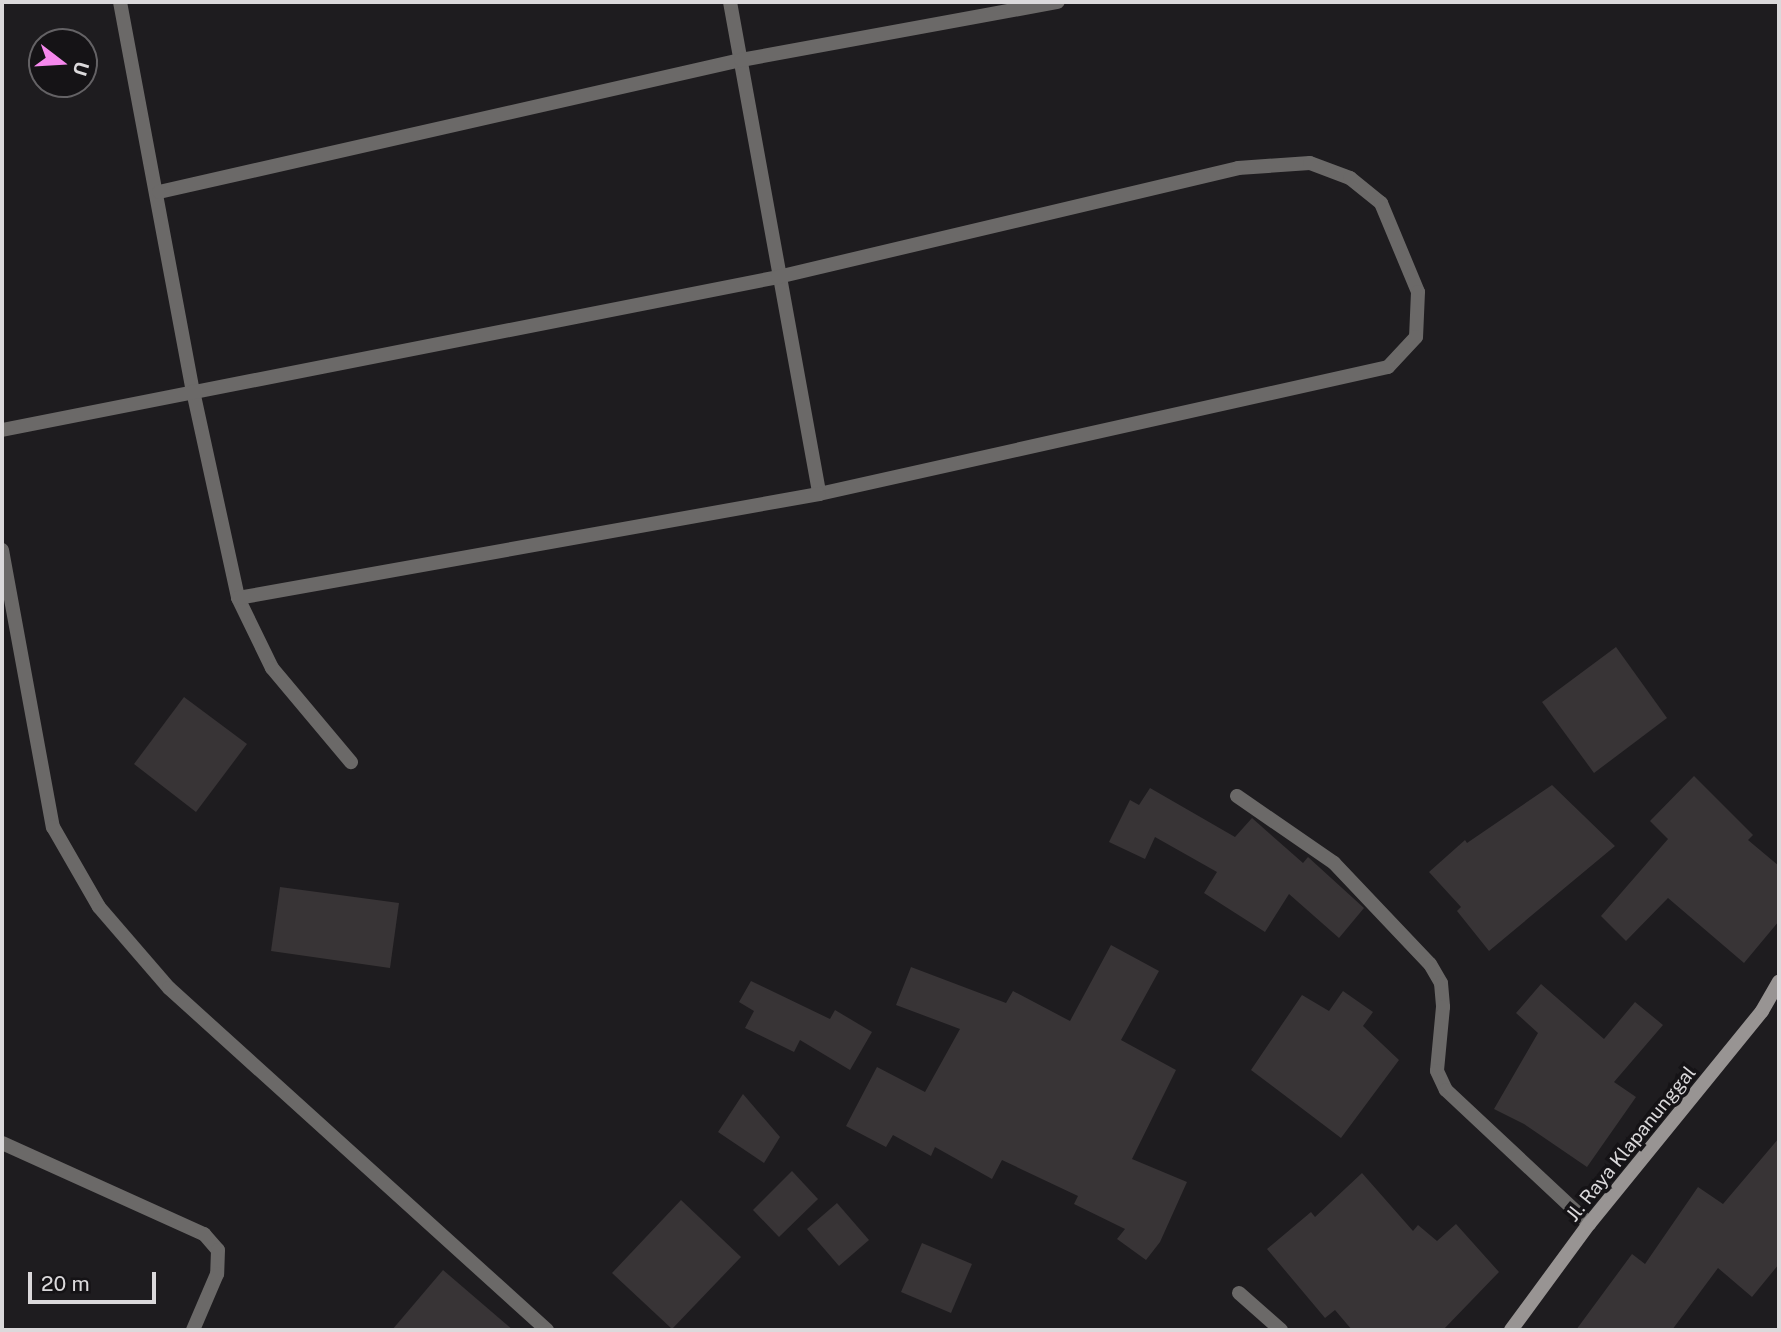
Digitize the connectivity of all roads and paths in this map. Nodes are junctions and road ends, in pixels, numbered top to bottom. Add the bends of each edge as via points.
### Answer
1 (120, 2) edge
2 (730, 2) edge
3 (1058, 2) edge
4 (741, 60) junction
5 (159, 192) junction
6 (778, 277) junction
7 (194, 391) junction
8 (2, 430) edge
9 (818, 494) junction
10 (2, 551) edge
11 (238, 598) junction
12 (351, 762) dead end
13 (1237, 796) dead end
14 (1779, 981) edge
15 (2, 1143) edge
16 (1589, 1224) junction
17 (1239, 1293) dead end
18 (193, 1330) edge
19 (547, 1330) edge
20 (1281, 1330) edge
21 (1511, 1330) edge

1 - 5 street
2 - 4 street
3 - 4 street
4 - 5 street
4 - 6 street
5 - 7 street
6 - 7 street
6 - 9 street
6 - 9 street via 1238,168 1310,163 1350,177 1381,203 1418,292 1416,337 1388,367
7 - 8 street
7 - 11 street
9 - 11 street
10 - 19 street via 53,827 99,907 169,988
11 - 12 street via 272,668
13 - 16 street via 1334,863 1430,964 1441,983 1437,1071 1446,1090
14 - 16 street, Jl. Raya Klapanunggal via 1762,1011
15 - 18 street via 204,1234 218,1250 217,1274
16 - 21 street, Jl. Raya Klapanunggal
17 - 20 street

